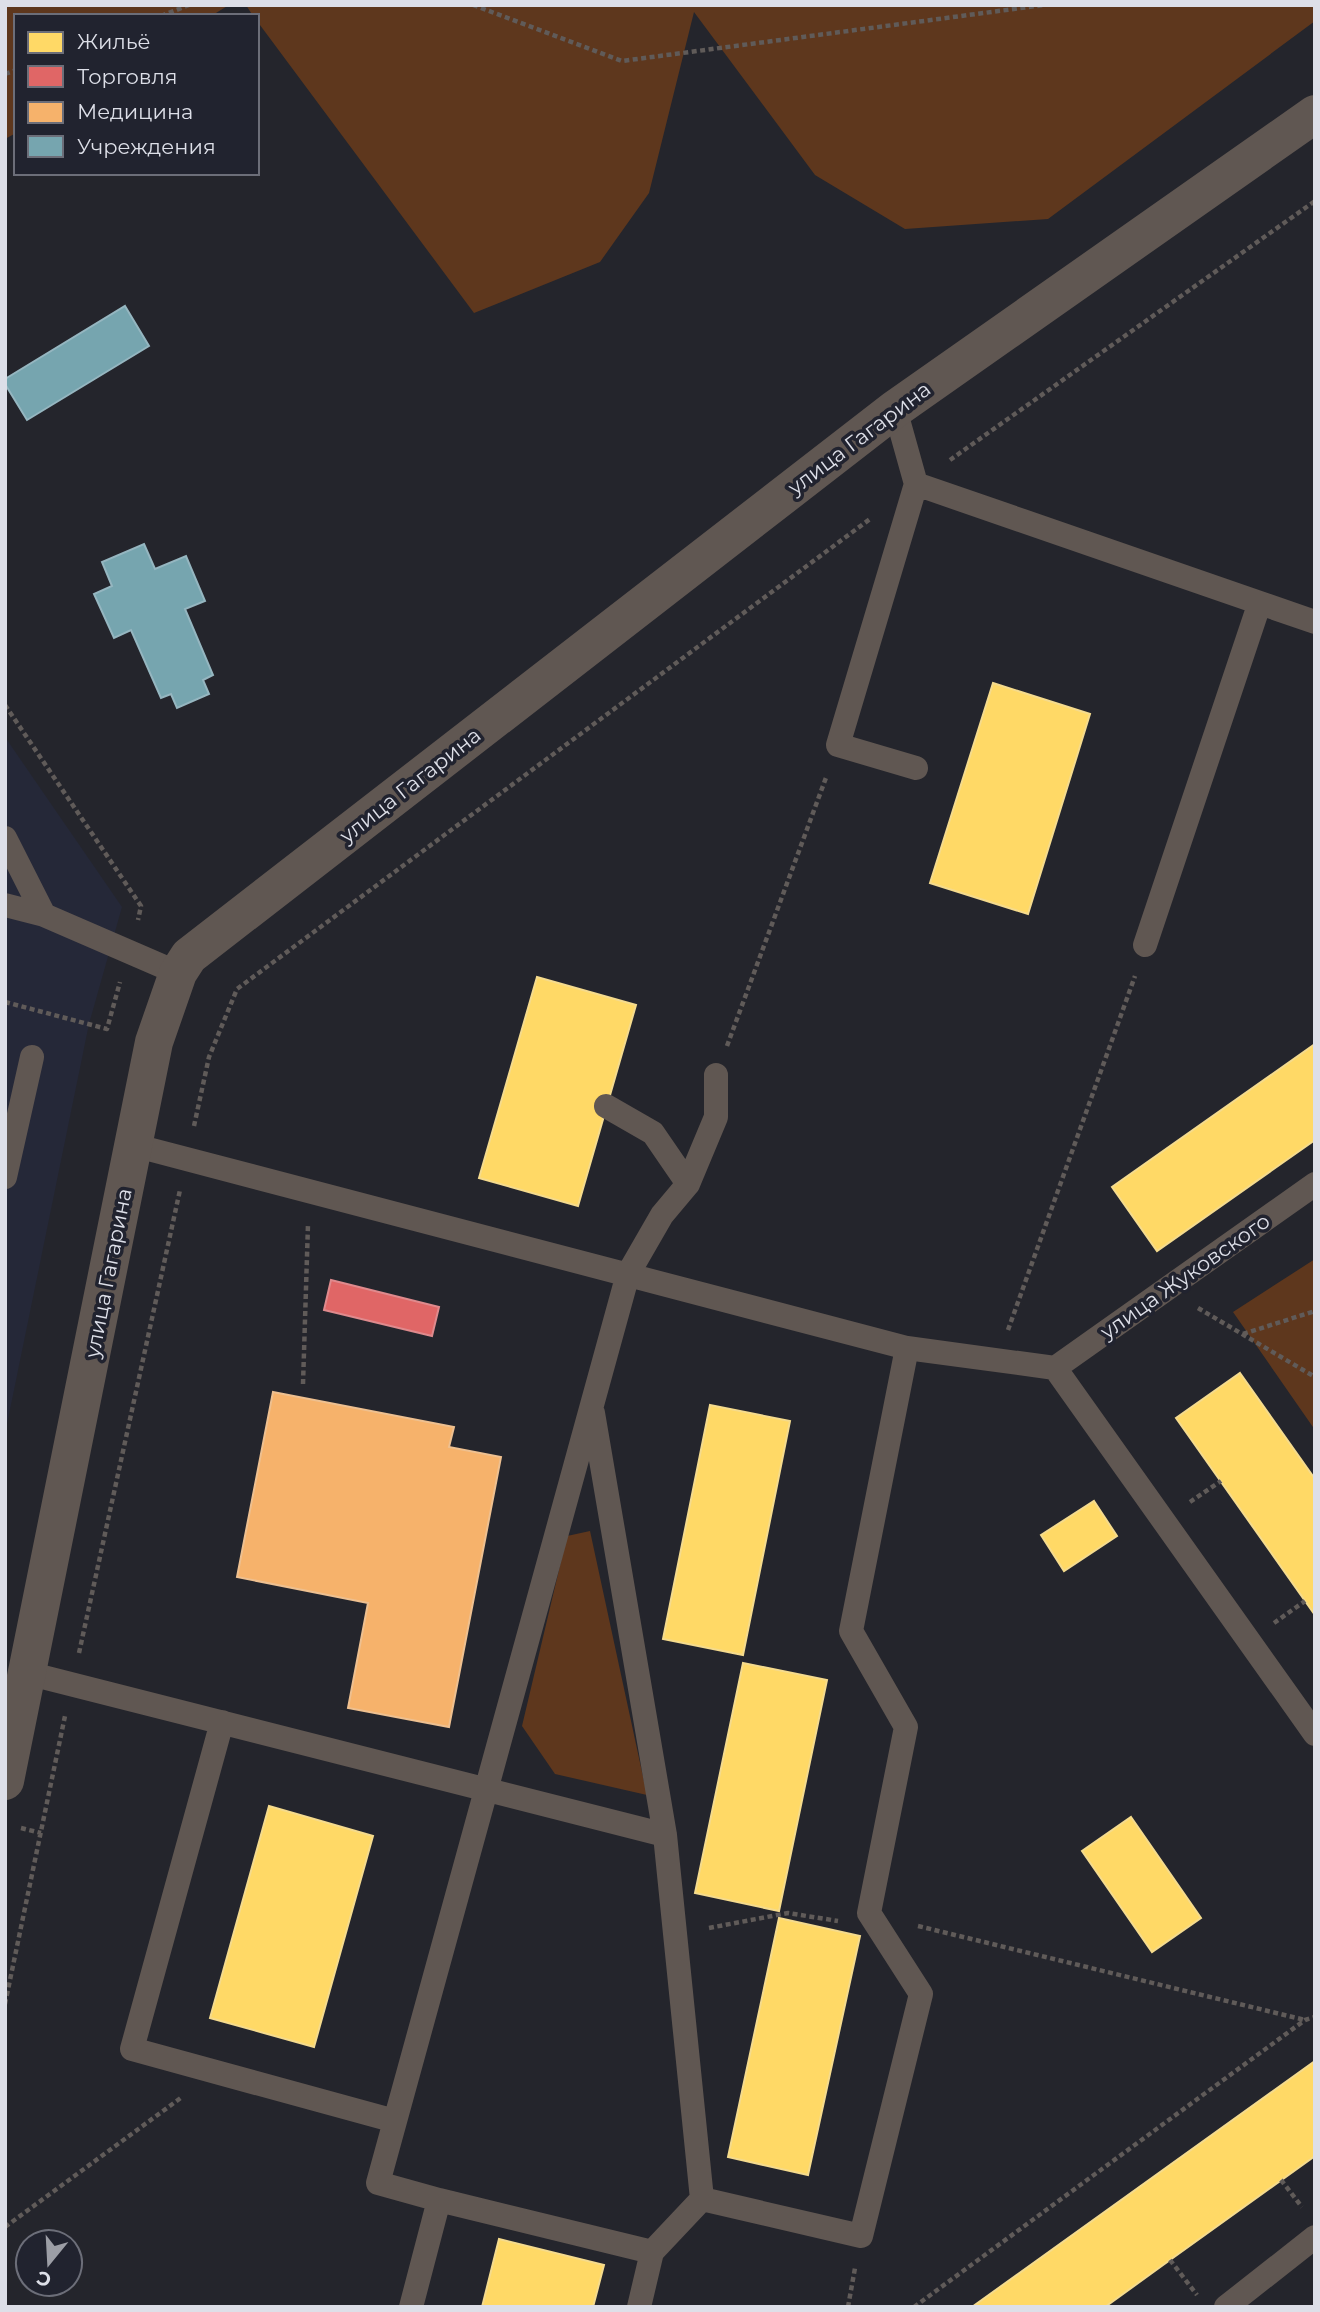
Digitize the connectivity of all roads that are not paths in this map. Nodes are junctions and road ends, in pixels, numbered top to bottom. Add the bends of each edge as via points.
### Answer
1 (1315, 114) edge
2 (895, 409) junction
3 (916, 484) junction
4 (1259, 605) junction
5 (1315, 622) edge
6 (916, 768) dead end
7 (5, 838) edge
8 (5, 905) edge
9 (44, 915) junction
10 (1145, 946) road end
11 (178, 973) junction
12 (32, 1057) dead end
13 (716, 1075) road end
14 (606, 1106) dead end
15 (134, 1145) junction
16 (5, 1177) edge
17 (688, 1184) junction
18 (1315, 1184) edge
19 (628, 1274) junction
20 (907, 1348) junction
21 (1055, 1368) junction
22 (592, 1406) junction
23 (27, 1672) junction
24 (222, 1722) junction
25 (1315, 1734) edge
26 (5, 1780) edge
27 (485, 1788) junction
28 (665, 1835) junction
29 (396, 2121) junction
30 (702, 2199) junction
31 (439, 2200) junction
32 (1315, 2237) edge
33 (652, 2252) junction
34 (411, 2307) edge
35 (639, 2307) edge
36 (1226, 2307) edge

1 - 2 street, улица Гагарина
2 - 3 lane
2 - 11 street, улица Гагарина via 189,956
3 - 4 lane
3 - 6 lane via 838,745
4 - 5 lane
4 - 10 lane
7 - 9 lane
8 - 9 lane
9 - 11 lane
11 - 15 street, улица Гагарина via 154,1042
12 - 16 lane
13 - 17 lane via 716,1117
14 - 17 lane via 653,1133
15 - 19 lane
15 - 23 street, улица Гагарина
17 - 19 lane via 662,1215
18 - 21 lane, улица Жуковского
19 - 20 lane
19 - 22 lane
20 - 21 lane
20 - 30 lane via 851,1631 906,1727 869,1913 921,1994 861,2236
21 - 25 lane
22 - 27 lane
22 - 28 lane
23 - 24 lane
23 - 26 street, улица Гагарина
24 - 27 lane
24 - 29 lane via 132,2049
27 - 28 lane
27 - 29 lane
28 - 30 lane
29 - 31 lane via 378,2183
30 - 33 lane
31 - 33 lane
31 - 34 lane
32 - 36 lane
33 - 35 lane

